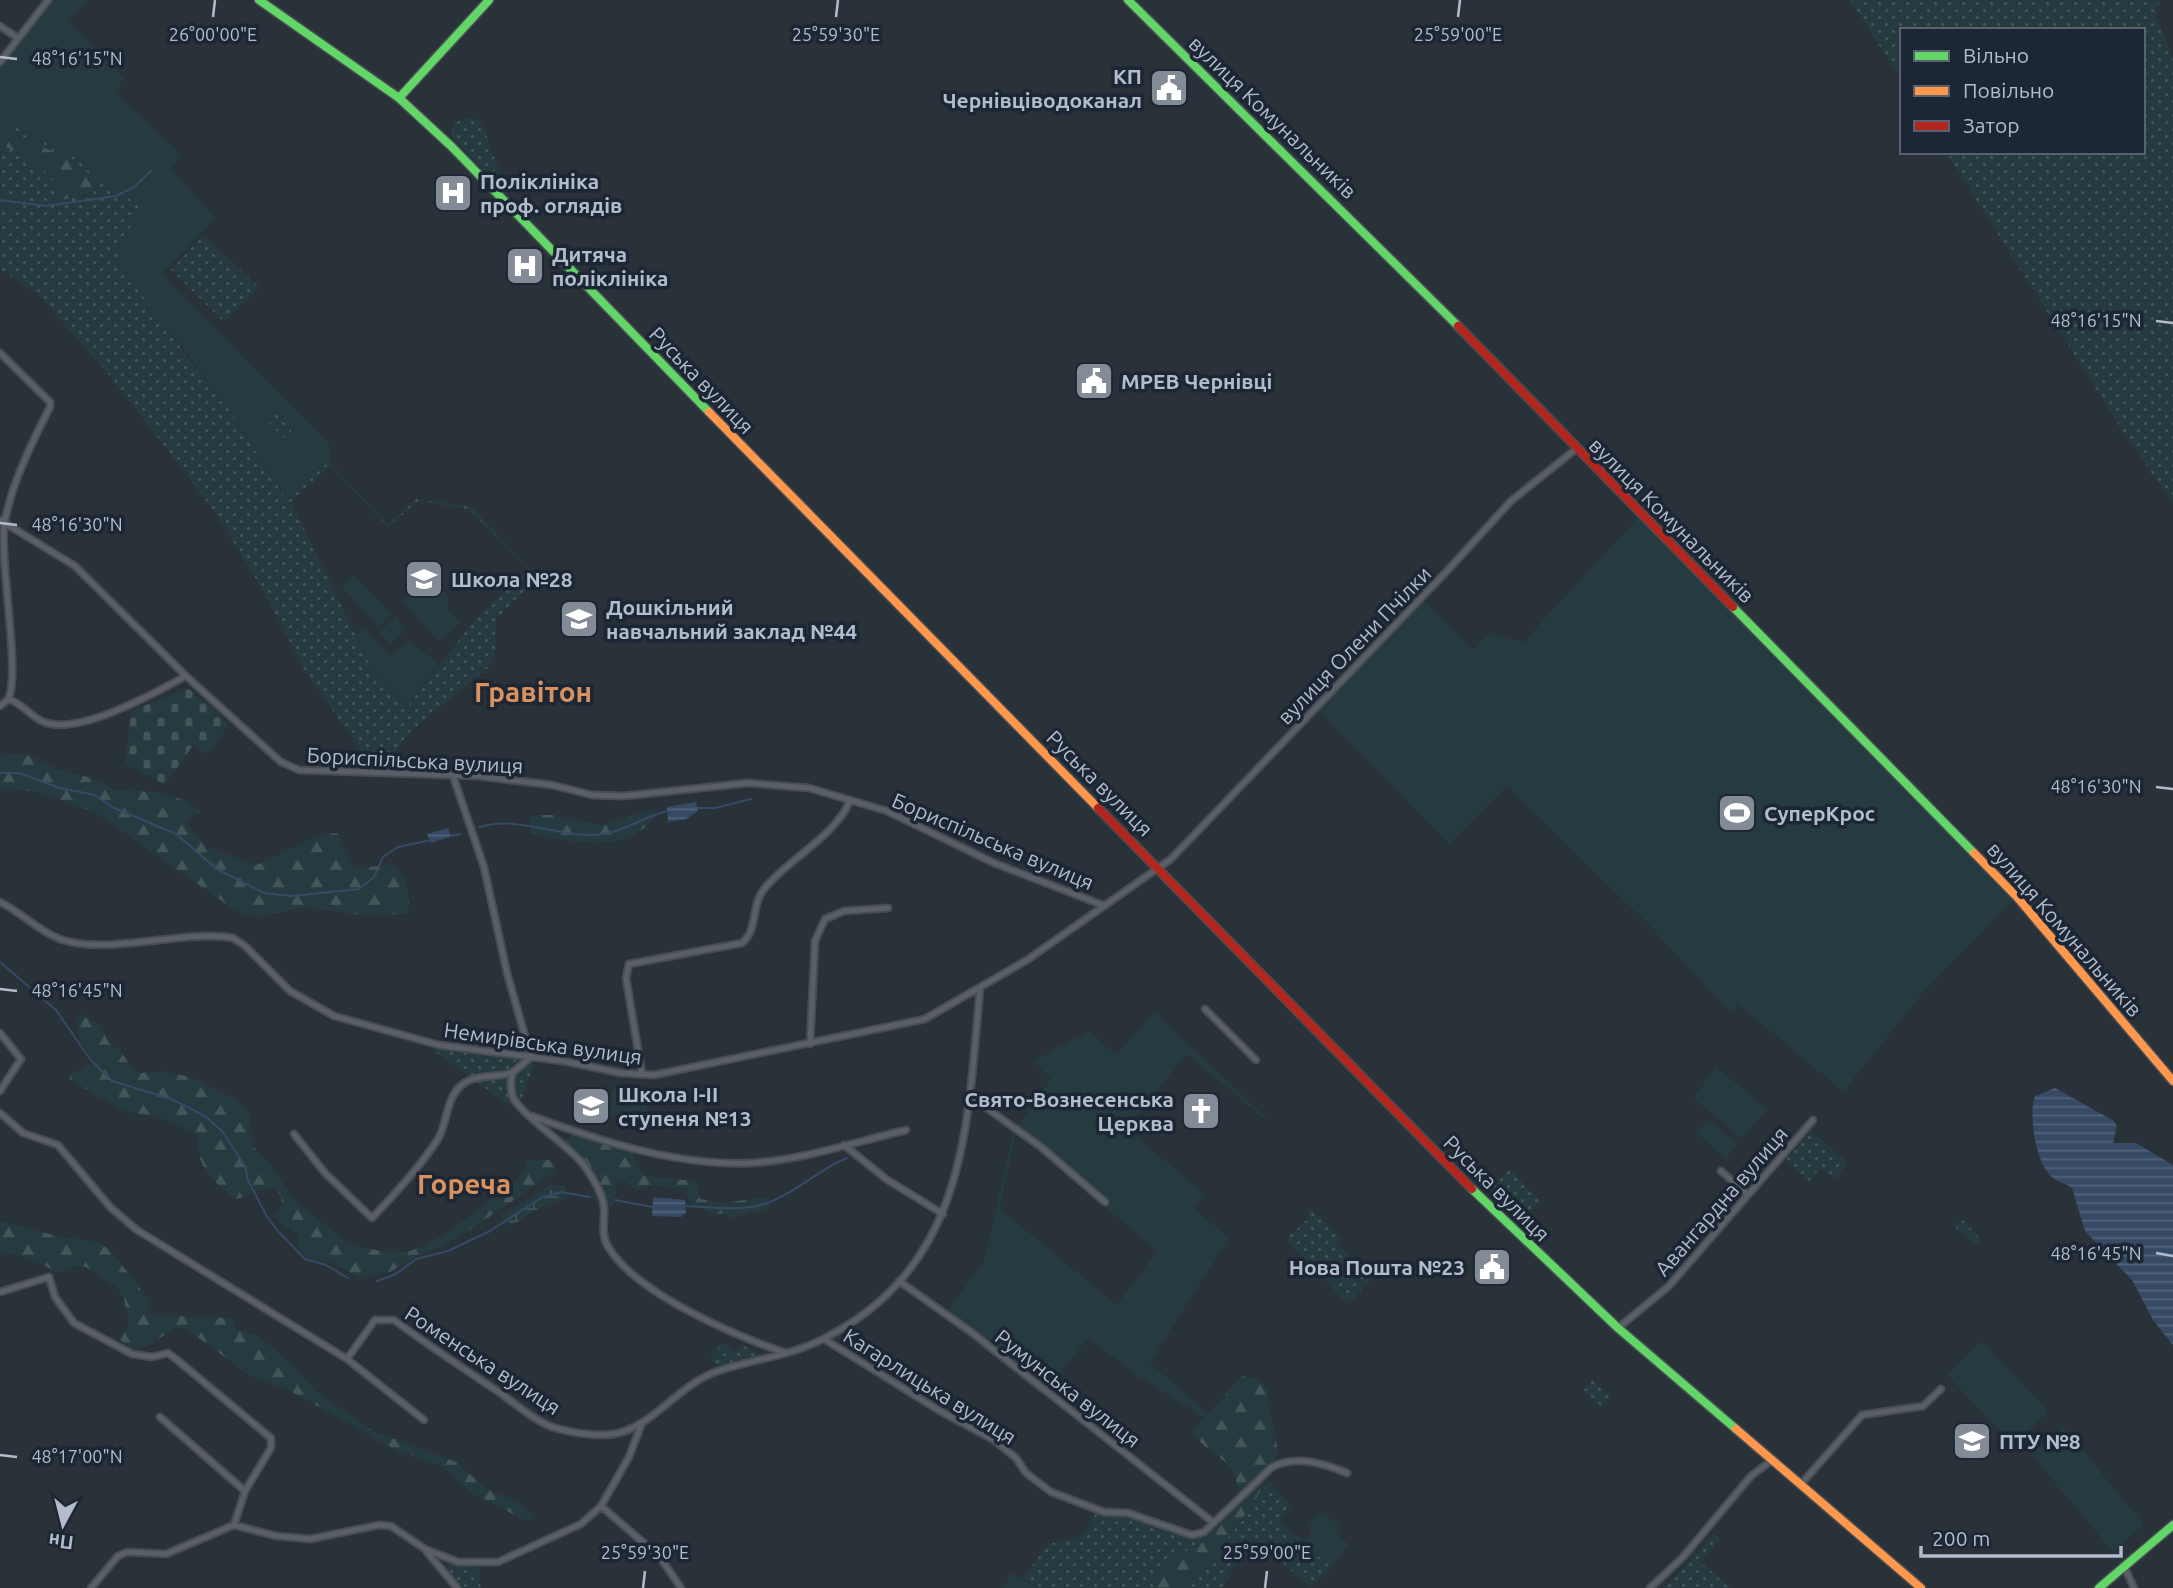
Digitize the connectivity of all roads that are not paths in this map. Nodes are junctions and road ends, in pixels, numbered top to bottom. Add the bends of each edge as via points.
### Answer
1 (48, 0) edge
2 (259, 0) edge
3 (489, 0) edge
4 (1128, 0) edge
5 (0, 26) edge
6 (18, 38) junction
7 (0, 62) edge
8 (400, 97) junction
9 (0, 353) edge
10 (1576, 449) junction
11 (2, 521) edge
12 (186, 676) junction
13 (8, 699) junction
14 (0, 706) edge
15 (453, 776) junction
16 (850, 800) junction
17 (1160, 870) junction
18 (0, 902) edge
19 (1105, 906) junction
20 (888, 908) dead end
21 (979, 989) junction
22 (1205, 1009) dead end
23 (0, 1033) edge
24 (810, 1044) junction
25 (531, 1057) junction
26 (1256, 1060) dead end
27 (512, 1073) junction
28 (642, 1074) junction
29 (2173, 1081) edge
30 (0, 1091) edge
31 (970, 1096) junction
32 (0, 1113) edge
33 (526, 1114) junction
34 (1813, 1119) dead end
35 (906, 1130) dead end
36 (294, 1134) dead end
37 (844, 1145) junction
38 (1721, 1171) dead end
39 (1747, 1194) junction
40 (1105, 1202) dead end
41 (943, 1214) junction
42 (899, 1281) junction
43 (0, 1292) edge
44 (1618, 1328) junction
45 (824, 1339) junction
46 (787, 1354) junction
47 (347, 1359) junction
48 (1941, 1390) dead end
49 (160, 1417) dead end
50 (424, 1420) dead end
51 (642, 1423) junction
52 (1773, 1460) junction
53 (1347, 1473) dead end
54 (1801, 1485) junction
55 (245, 1491) junction
56 (601, 1506) junction
57 (1214, 1522) junction
58 (234, 1525) junction
59 (2173, 1525) edge
60 (425, 1549) junction
61 (2125, 1567) junction
62 (2112, 1578) junction
63 (91, 1588) edge
64 (457, 1588) edge
65 (681, 1588) edge
66 (1650, 1588) edge
67 (1921, 1588) edge
68 (2099, 1588) edge
69 (2113, 1588) edge
70 (2134, 1588) edge

1 - 6 street
2 - 8 main road, Руська вулиця
3 - 8 main road
4 - 10 main road, вулиця Комунальників via 1263,129
5 - 6 street
6 - 7 street
8 - 17 main road, Руська вулиця
9 - 11 street via 50,402
10 - 17 street, вулиця Олени Пчілки via 1491,520
10 - 29 main road, вулиця Комунальників via 2017,897
11 - 12 street, Бориспільська вулиця via 75,566
11 - 13 street via 12,665
12 - 13 street via 95,720 59,725 43,722 19,702
12 - 15 street, Бориспільська вулиця via 281,762 299,770
13 - 14 street
15 - 16 street, Бориспільська вулиця via 624,796 748,783 809,788
15 - 25 street via 484,867
16 - 19 street, Бориспільська вулиця via 887,811 994,863
16 - 28 street via 828,830 757,898 752,928 742,943 629,964 626,978
17 - 19 street, Немирівська вулиця
17 - 44 main road, Руська вулиця via 1515,1232
18 - 25 street, Немирівська вулиця via 60,939 94,945 233,938 290,991 334,1016 439,1045
19 - 21 street, Немирівська вулиця
20 - 24 street via 844,911 825,919 815,941
21 - 24 street, Немирівська вулиця via 925,1019
21 - 31 street, Роменська вулиця
22 - 26 street
23 - 30 street via 22,1059
24 - 28 street, Немирівська вулиця
25 - 27 street
25 - 28 street, Немирівська вулиця
27 - 33 street via 512,1095
27 - 36 street via 469,1080 462,1086 445,1109 437,1140 372,1218 325,1173
31 - 40 street via 1041,1147
31 - 41 street, Роменська вулиця via 966,1133
32 - 47 street via 23,1133 58,1146 136,1230
33 - 37 street via 584,1135 687,1159 749,1163
33 - 46 street via 564,1143 594,1180 604,1207 603,1235 620,1264 652,1289 735,1335
34 - 39 street, Авангардна вулиця
35 - 37 street
37 - 41 street via 886,1179
38 - 39 street
39 - 44 street, Авангардна вулиця via 1669,1286
41 - 42 street, Роменська вулиця via 932,1240
42 - 45 street, Роменська вулиця via 863,1315
42 - 57 street, Румунська вулиця
43 - 55 street via 50,1277 55,1297 74,1323 119,1350 152,1357 168,1353 176,1359 271,1438 271,1448
44 - 52 main road, Руська вулиця
45 - 46 street, Роменська вулиця
45 - 57 street, Кагарлицька вулиця via 995,1440 1026,1474 1075,1503 1128,1513 1192,1535 1204,1532
46 - 51 street, Роменська вулиця via 704,1377
47 - 50 street
47 - 51 street, Роменська вулиця via 375,1320 394,1320 551,1426 615,1434
48 - 54 street via 1923,1406 1862,1415
49 - 55 street
51 - 56 street
52 - 54 main road, Руська вулиця
52 - 66 street via 1751,1476 1683,1557
53 - 57 street, Кагарлицька вулиця via 1328,1465 1284,1461
54 - 67 main road, Руська вулиця
55 - 58 street
56 - 60 street via 581,1524 498,1562 458,1562
56 - 65 street via 660,1557
58 - 60 street via 310,1539 391,1526
58 - 63 street via 166,1554 127,1552 118,1556
59 - 61 main road
60 - 64 street
61 - 62 main road
61 - 70 street
62 - 68 main road
62 - 69 main road

